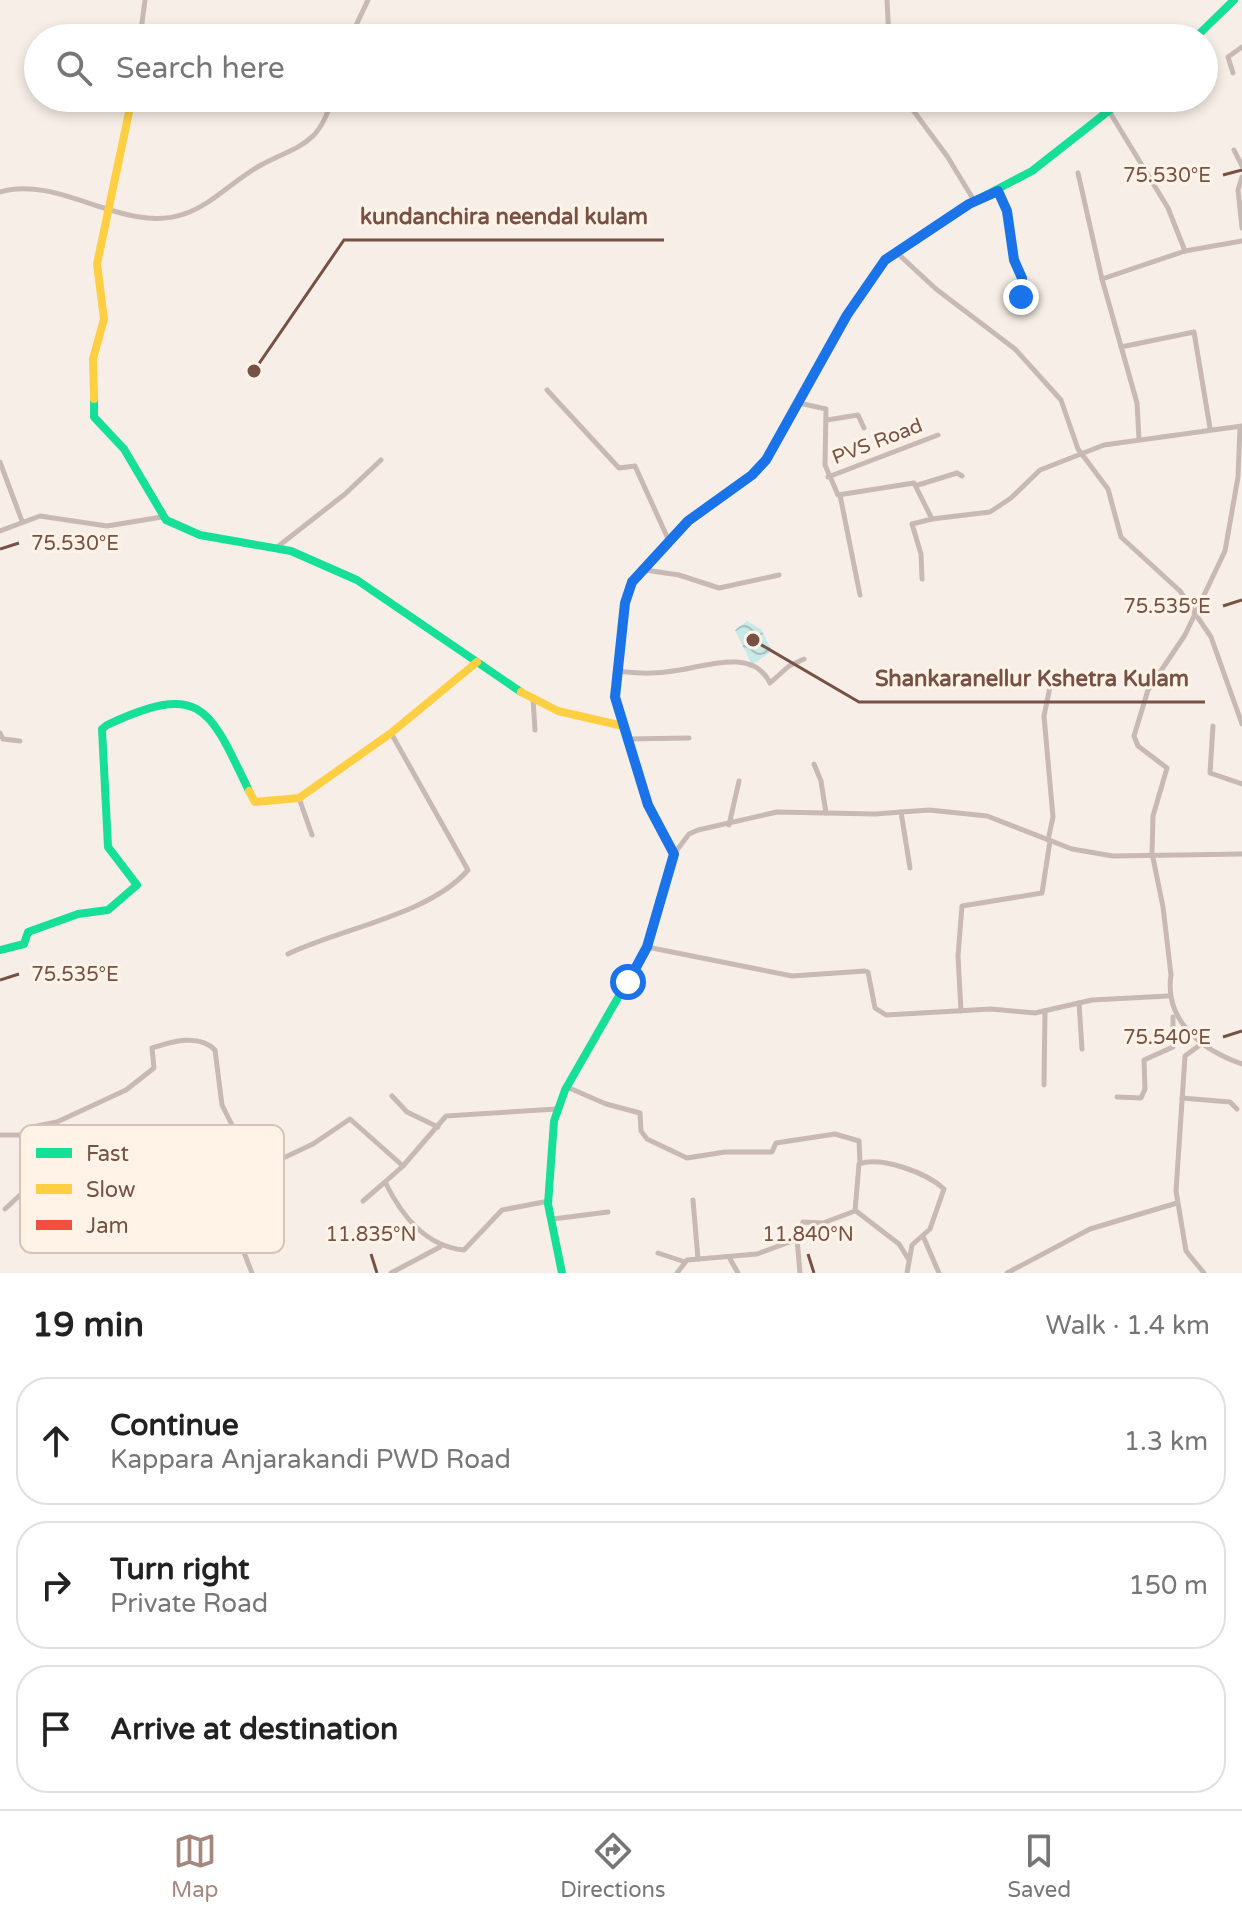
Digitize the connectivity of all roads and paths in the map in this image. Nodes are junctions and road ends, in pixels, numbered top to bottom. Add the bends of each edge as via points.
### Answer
1 (145, 0) edge
2 (368, 0) edge
3 (887, 0) edge
4 (1234, 0) edge
5 (142, 24) edge
6 (357, 24) edge
7 (888, 24) edge
8 (1209, 24) edge
9 (1242, 47) edge
10 (1233, 73) dead end
11 (129, 112) edge
12 (329, 112) edge
13 (914, 112) edge
14 (1108, 112) edge
15 (1110, 112) edge
16 (1234, 150) dead end
17 (1242, 166) edge
18 (1078, 173) dead end
19 (1242, 177) edge
20 (998, 191) junction
21 (0, 192) edge
22 (975, 202) junction
23 (110, 207) junction
24 (1242, 228) edge
25 (1242, 240) edge
26 (1185, 251) junction
27 (896, 252) junction
28 (1102, 279) junction
29 (1019, 301) dead end
30 (1121, 347) junction
31 (547, 390) dead end
32 (799, 403) junction
33 (827, 420) junction
34 (1241, 426) edge
35 (864, 428) dead end
36 (1210, 428) junction
37 (938, 435) dead end
38 (1139, 439) junction
39 (1081, 454) junction
40 (381, 460) dead end
41 (0, 462) edge
42 (962, 476) dead end
43 (828, 477) junction
44 (918, 485) junction
45 (840, 495) junction
46 (1238, 495) edge
47 (163, 517) junction
48 (932, 519) junction
49 (22, 521) junction
50 (0, 531) edge
51 (669, 541) junction
52 (276, 549) junction
53 (645, 570) junction
54 (779, 575) dead end
55 (922, 579) dead end
56 (860, 595) dead end
57 (1194, 612) junction
58 (804, 659) dead end
59 (477, 662) junction
60 (616, 671) junction
61 (1051, 682) dead end
62 (533, 698) junction
63 (1242, 724) edge
64 (623, 726) junction
65 (1213, 726) dead end
66 (535, 730) dead end
67 (0, 733) edge
68 (391, 733) junction
69 (689, 738) dead end
70 (627, 739) junction
71 (20, 741) dead end
72 (814, 764) dead end
73 (739, 781) dead end
74 (1242, 784) edge
75 (299, 798) junction
76 (901, 812) junction
77 (826, 813) junction
78 (729, 825) junction
79 (312, 835) dead end
80 (1049, 840) junction
81 (1152, 853) junction
82 (674, 854) junction
83 (1242, 854) edge
84 (910, 868) dead end
85 (647, 947) junction
86 (0, 950) edge
87 (288, 954) dead end
88 (1168, 996) junction
89 (1079, 1003) junction
90 (961, 1011) junction
91 (1045, 1011) junction
92 (1174, 1014) junction
93 (1204, 1042) junction
94 (1082, 1049) dead end
95 (1242, 1064) edge
96 (1044, 1085) dead end
97 (567, 1087) junction
98 (392, 1096) dead end
99 (1117, 1097) dead end
100 (1182, 1098) junction
101 (557, 1109) junction
102 (1237, 1109) dead end
103 (47, 1125) edge
104 (232, 1125) edge
105 (438, 1127) junction
106 (284, 1158) edge
107 (860, 1163) junction
108 (403, 1166) junction
109 (385, 1182) junction
110 (20, 1195) edge
111 (693, 1200) dead end
112 (363, 1201) dead end
113 (549, 1201) junction
114 (1177, 1203) junction
115 (5, 1209) dead end
116 (856, 1211) junction
117 (608, 1212) dead end
118 (553, 1219) junction
119 (923, 1235) junction
120 (797, 1238) junction
121 (440, 1247) junction
122 (245, 1253) edge
123 (658, 1253) dead end
124 (729, 1257) junction
125 (698, 1259) junction
126 (909, 1260) junction
127 (685, 1262) junction
128 (252, 1273) edge
129 (391, 1273) edge
130 (562, 1273) edge
131 (677, 1273) edge
132 (738, 1273) edge
133 (800, 1273) edge
134 (907, 1273) edge
135 (939, 1273) edge
136 (1007, 1273) edge
137 (1204, 1273) edge

1 - 5 street
2 - 6 street
3 - 7 street
4 - 8 street
9 - 10 street via 1228,57
11 - 23 street
12 - 23 street via 309,144 261,166 185,214 135,218
13 - 22 street
14 - 20 street
15 - 26 street via 1168,208
16 - 17 street
18 - 28 street
19 - 24 street
20 - 22 street
20 - 29 street via 1022,278
21 - 23 street via 44,190
22 - 27 street
23 - 47 street via 97,264 104,319 93,359 94,417 124,449
25 - 26 street
26 - 28 street
27 - 32 street via 847,315
27 - 39 street via 1015,349 1043,379 1061,400
28 - 30 street
30 - 36 street via 1194,332
30 - 38 street via 1137,403
31 - 51 street via 619,468 635,466
32 - 33 street via 826,409
32 - 51 street via 752,475
33 - 35 street, PVS Road via 858,415
33 - 43 street
34 - 36 street
34 - 46 street
36 - 38 street
37 - 43 street, PVS Road
38 - 39 street
39 - 48 street via 1040,470 990,512
39 - 57 street via 1108,489 1121,537 1180,591
40 - 52 street
41 - 49 street
42 - 44 street
43 - 45 street
44 - 45 street
44 - 48 street
45 - 56 street, PVS Road
46 - 57 street via 1225,551
47 - 49 street via 107,526 40,516
47 - 52 street via 200,535
48 - 55 street via 912,524
49 - 50 street
51 - 53 street
52 - 59 street via 357,580
53 - 54 street via 719,588
53 - 60 street via 632,582 625,603
57 - 63 street via 1211,637
57 - 81 street via 1181,643 1148,690 1134,736 1138,746 1167,768 1153,816
58 - 60 street via 770,683 761,669 739,661 678,671
59 - 62 street
59 - 68 street
60 - 64 street via 615,697
61 - 80 street via 1044,716 1053,817
62 - 64 street via 558,711
62 - 66 street
64 - 70 street
65 - 74 street via 1210,773
67 - 71 street via 3,739
68 - 75 street
68 - 87 street via 468,870 414,906
69 - 70 street
70 - 82 street via 648,805
72 - 77 street
73 - 78 street
75 - 79 street
75 - 86 street via 255,802 223,737 203,715 180,702 165,702 107,725 102,729 102,757 108,847 137,885 108,910 71,916 28,932 24,944
76 - 77 street
76 - 80 street via 987,816
76 - 84 street
77 - 78 street via 777,812
78 - 82 street via 689,834
80 - 81 street via 1113,856
80 - 90 street via 1044,890 962,906
81 - 83 street
81 - 88 street via 1171,975
82 - 85 street
85 - 90 street via 792,976 865,971 878,1013
85 - 97 street
88 - 89 street
88 - 92 street
89 - 91 street
89 - 94 street
90 - 91 street
91 - 96 street
92 - 93 street
92 - 99 street via 1173,1047 1144,1060 1141,1098
93 - 95 street
93 - 100 street via 1185,1056
97 - 101 street
97 - 107 street via 634,1109 647,1139 687,1158 772,1152 776,1143 841,1134 859,1141
98 - 105 street via 407,1112
100 - 102 street via 1230,1102
100 - 114 street
101 - 105 street via 459,1112 446,1116
101 - 113 street
103 - 104 street via 126,1090 154,1068 152,1048 177,1041 199,1042 215,1050 222,1105
105 - 108 street
106 - 108 street via 350,1119
107 - 116 street
107 - 119 street via 888,1164 943,1187 930,1229
108 - 109 street
109 - 112 street
109 - 121 street via 401,1214
110 - 115 street
111 - 125 street
113 - 118 street
113 - 121 street via 502,1210 464,1250
114 - 136 street via 1090,1229
114 - 137 street via 1186,1251
116 - 120 street via 828,1222 803,1222
116 - 126 street via 896,1241
117 - 118 street
118 - 130 street
119 - 126 street via 914,1241
119 - 135 street
120 - 124 street via 757,1254
120 - 133 street
121 - 129 street
122 - 128 street
123 - 127 street
124 - 125 street
124 - 132 street
125 - 127 street
126 - 134 street
127 - 131 street

